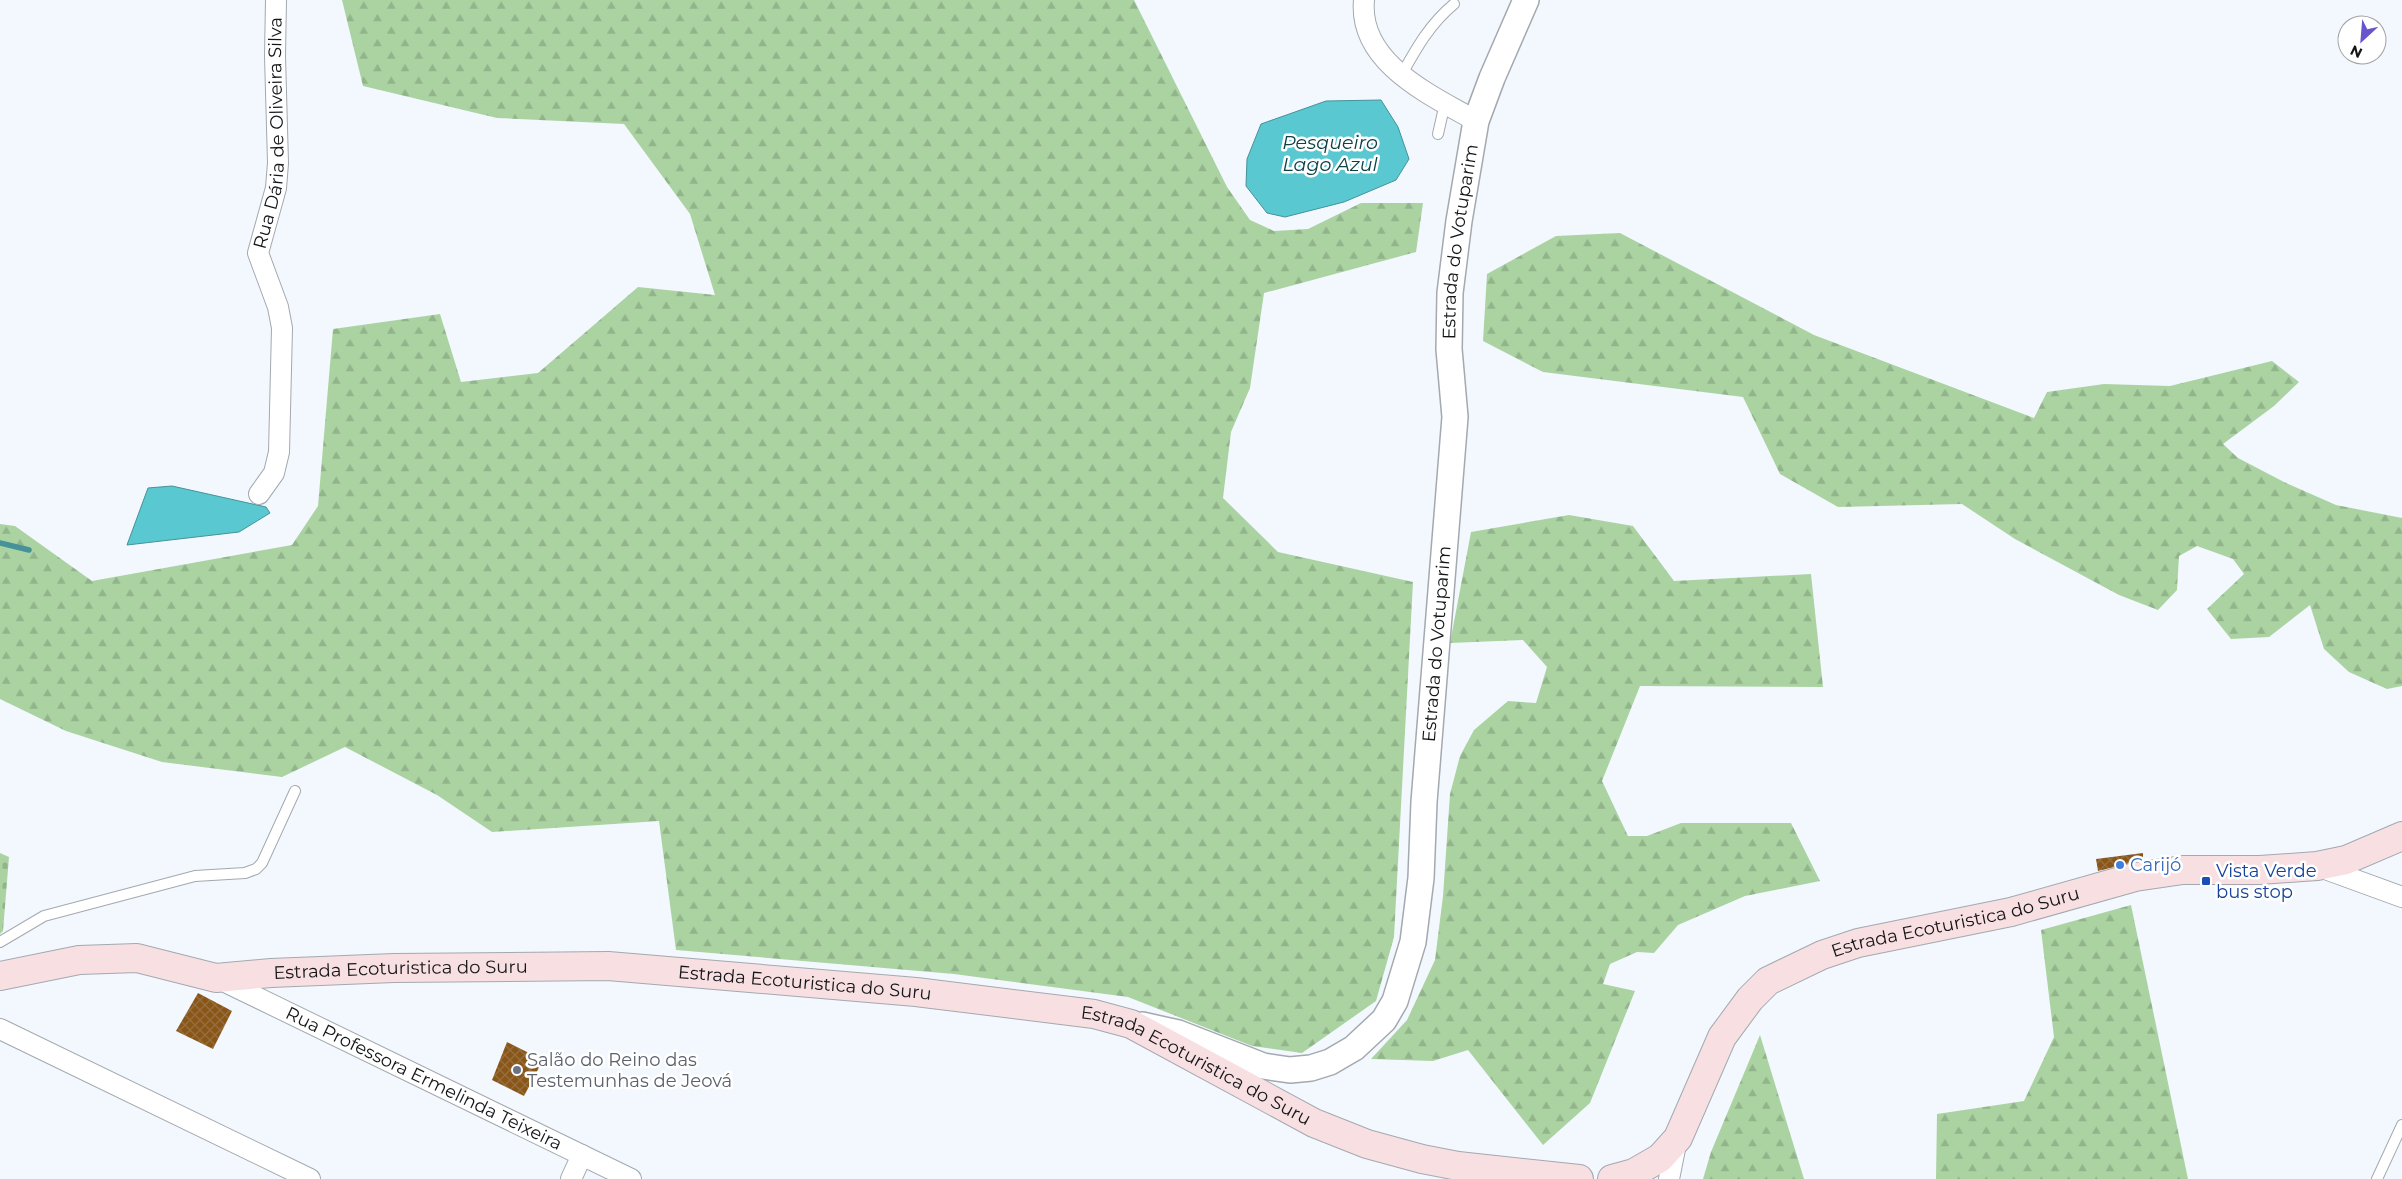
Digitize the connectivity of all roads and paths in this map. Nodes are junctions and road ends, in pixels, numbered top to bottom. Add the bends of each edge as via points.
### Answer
1 (276, 0) edge
2 (1364, 0) edge
3 (1526, 0) edge
4 (1454, 4) dead end
5 (1402, 74) junction
6 (1446, 103) junction
7 (1476, 121) junction
8 (1438, 134) dead end
9 (259, 494) dead end
10 (295, 790) dead end
11 (2402, 836) edge
12 (2317, 866) junction
13 (2402, 896) edge
14 (0, 942) edge
15 (2, 973) edge
16 (216, 978) junction
17 (1131, 1024) junction
18 (0, 1029) edge
19 (2402, 1125) edge
20 (1678, 1138) junction
21 (582, 1155) junction
22 (310, 1179) edge
23 (571, 1179) edge
24 (631, 1179) edge
25 (1579, 1179) edge
26 (1612, 1179) edge
27 (1669, 1179) edge
28 (2377, 1179) edge

1 - 9 street, Rua Dária de Oliveira Silva via 278,163 276,188 258,253 278,307 282,328 280,442 274,473
2 - 5 street via 1363,12 1379,52 1394,70
3 - 7 street, Estrada do Votuparim
4 - 5 lane via 1424,34
5 - 6 street
6 - 7 street
6 - 8 lane
7 - 17 street, Estrada do Votuparim via 1450,293 1455,417 1424,802 1419,904 1413,942 1395,1001 1384,1020 1354,1048 1330,1062 1290,1070 1263,1066 1178,1033
10 - 14 lane via 262,864 256,869 245,873 195,876 44,916
11 - 12 main road, Estrada Ecoturistica do Suru via 2346,860
12 - 13 street
12 - 20 main road, Estrada Ecoturistica do Suru via 2183,870 2135,877 2011,912 1858,943 1822,955 1768,981 1736,1017 1711,1060
15 - 16 main road, Estrada Ecoturistica do Suru via 80,960 137,958
16 - 17 main road, Estrada Ecoturistica do Suru via 394,968 608,966 916,992 1094,1014
16 - 21 street, Rua Professora Ermelinda Teixeira
17 - 25 main road, Estrada Ecoturistica do Suru via 1314,1124 1367,1144 1422,1160 1458,1166
18 - 22 street
19 - 28 lane
20 - 26 main road, Estrada Ecoturistica do Suru via 1660,1158 1634,1174
20 - 27 street
21 - 23 street
21 - 24 street, Rua Professora Ermelinda Teixeira

